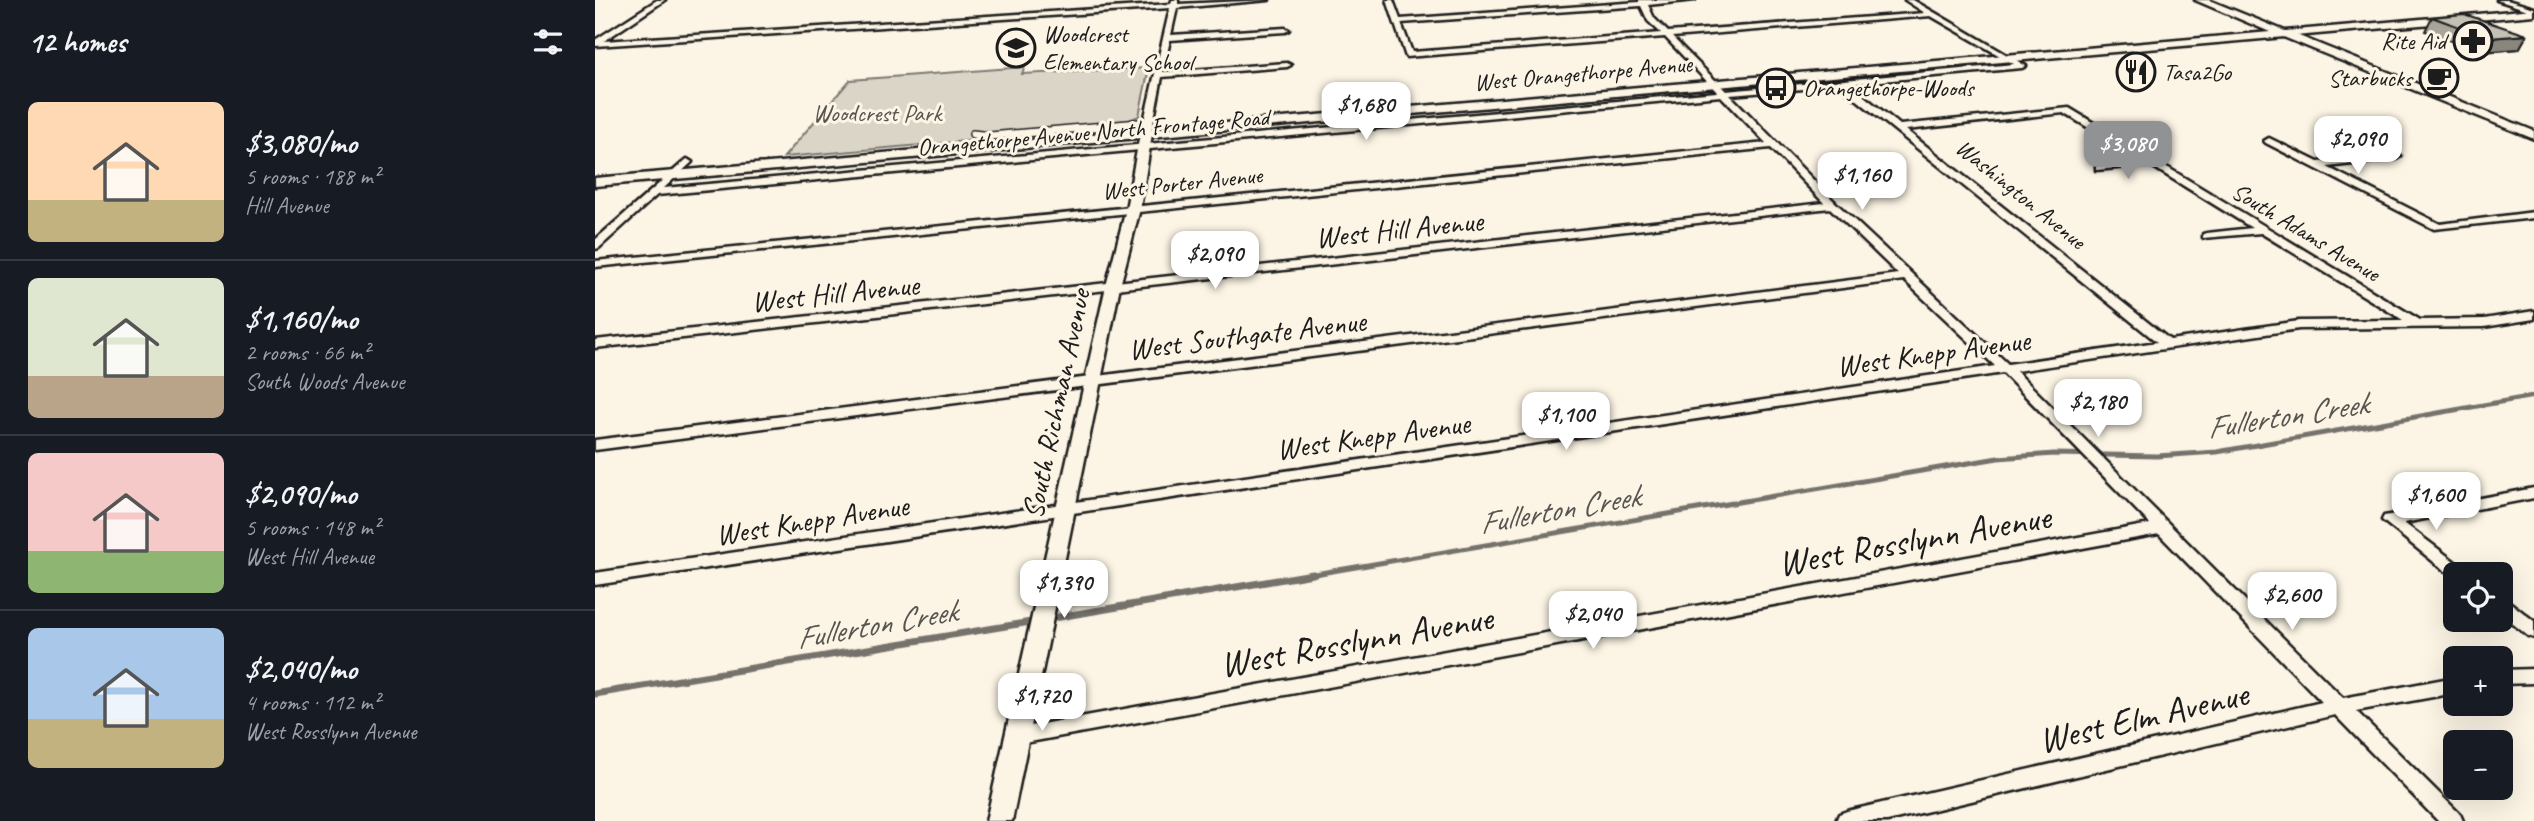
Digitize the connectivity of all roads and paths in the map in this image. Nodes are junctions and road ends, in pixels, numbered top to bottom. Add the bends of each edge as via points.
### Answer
1 (662, 0) edge
2 (1266, 0) edge
3 (1390, 0) edge
4 (1692, 0) edge
5 (1908, 0) edge
6 (2200, 0) edge
7 (2500, 0) edge
8 (1643, 2) edge
9 (1175, 3) edge
10 (2534, 11) edge
11 (1933, 14) junction
12 (1397, 21) junction
13 (1285, 30) dead end
14 (2285, 34) junction
15 (1668, 35) junction
16 (1167, 38) junction
17 (595, 44) edge
18 (2010, 59) junction
19 (1287, 65) dead end
20 (1159, 75) junction
21 (1715, 84) junction
22 (1843, 84) junction
23 (1725, 95) junction
24 (1899, 128) junction
25 (973, 134) dead end
26 (1146, 134) junction
27 (2534, 135) edge
28 (2269, 141) dead end
29 (1773, 145) junction
30 (2396, 156) dead end
31 (687, 162) dead end
32 (2153, 162) junction
33 (2318, 165) junction
34 (2099, 168) dead end
35 (671, 176) junction
36 (595, 182) edge
37 (653, 191) junction
38 (1832, 205) junction
39 (1133, 209) junction
40 (2534, 215) edge
41 (2260, 230) junction
42 (2207, 236) dead end
43 (595, 246) edge
44 (595, 264) edge
45 (1906, 276) junction
46 (1113, 286) junction
47 (2534, 315) edge
48 (2417, 324) junction
49 (595, 344) edge
50 (2167, 344) junction
51 (2006, 369) junction
52 (1092, 381) junction
53 (595, 445) edge
54 (2534, 493) edge
55 (1066, 508) junction
56 (2160, 528) junction
57 (2444, 562) edge
58 (595, 579) edge
59 (2513, 614) edge
60 (2534, 631) edge
61 (2534, 676) edge
62 (2513, 677) edge
63 (2443, 687) edge
64 (2339, 706) junction
65 (1019, 736) junction
66 (999, 821) edge
67 (1847, 821) edge
68 (2452, 821) edge

1 - 17 street
2 - 9 street
3 - 12 street
4 - 8 street
5 - 11 street
6 - 14 main road
7 - 10 street
8 - 12 street
8 - 15 street via 1651,19
9 - 16 street, South Richman Avenue
9 - 17 street
10 - 14 main road, West Orangethorpe Avenue
11 - 15 street
11 - 18 street
12 - 15 street via 1409,55
13 - 16 street
14 - 18 main road, West Orangethorpe Avenue
14 - 27 main road
15 - 21 street
16 - 20 street, South Richman Avenue
18 - 21 main road, West Orangethorpe Avenue
18 - 22 street, Orangethorpe Avenue North Frontage Road via 2022,66
19 - 20 street
20 - 26 street, South Richman Avenue
21 - 23 street
21 - 26 main road, West Orangethorpe Avenue
22 - 23 street, Orangethorpe Avenue North Frontage Road
22 - 24 street, Washington Avenue
23 - 26 street, Orangethorpe Avenue North Frontage Road
23 - 29 street
24 - 32 street, South Adams Avenue via 2066,110
24 - 50 street, Washington Avenue
25 - 26 street
26 - 35 main road, West Orangethorpe Avenue
26 - 37 street, Orangethorpe Avenue North Frontage Road
26 - 39 street, South Richman Avenue
28 - 33 street
29 - 38 street
29 - 39 street, West Porter Avenue
30 - 33 street
31 - 35 street
32 - 34 street
32 - 41 street, South Adams Avenue
33 - 40 street via 2438,227
35 - 36 main road, West Orangethorpe Avenue
35 - 37 street
37 - 43 street
38 - 45 street
38 - 46 street, West Hill Avenue
39 - 44 street, West Porter Avenue
39 - 46 street, South Richman Avenue
41 - 42 street
41 - 48 street, South Adams Avenue
45 - 51 street
45 - 52 street, West Southgate Avenue
46 - 49 street, West Hill Avenue
46 - 52 street, South Richman Avenue
47 - 48 street, West Knepp Avenue via 2484,323
48 - 50 street, West Knepp Avenue via 2299,325
50 - 51 street, West Knepp Avenue
51 - 55 street, West Knepp Avenue
51 - 56 street
52 - 53 street, West Southgate Avenue
52 - 55 street, South Richman Avenue
54 - 57 street via 2390,520
55 - 58 street, West Knepp Avenue
55 - 65 street, South Richman Avenue
56 - 64 street
56 - 65 street, West Rosslynn Avenue
59 - 60 street
61 - 62 street
63 - 64 street, West Elm Avenue
64 - 67 street, West Elm Avenue
64 - 68 street
65 - 66 street, South Richman Avenue

